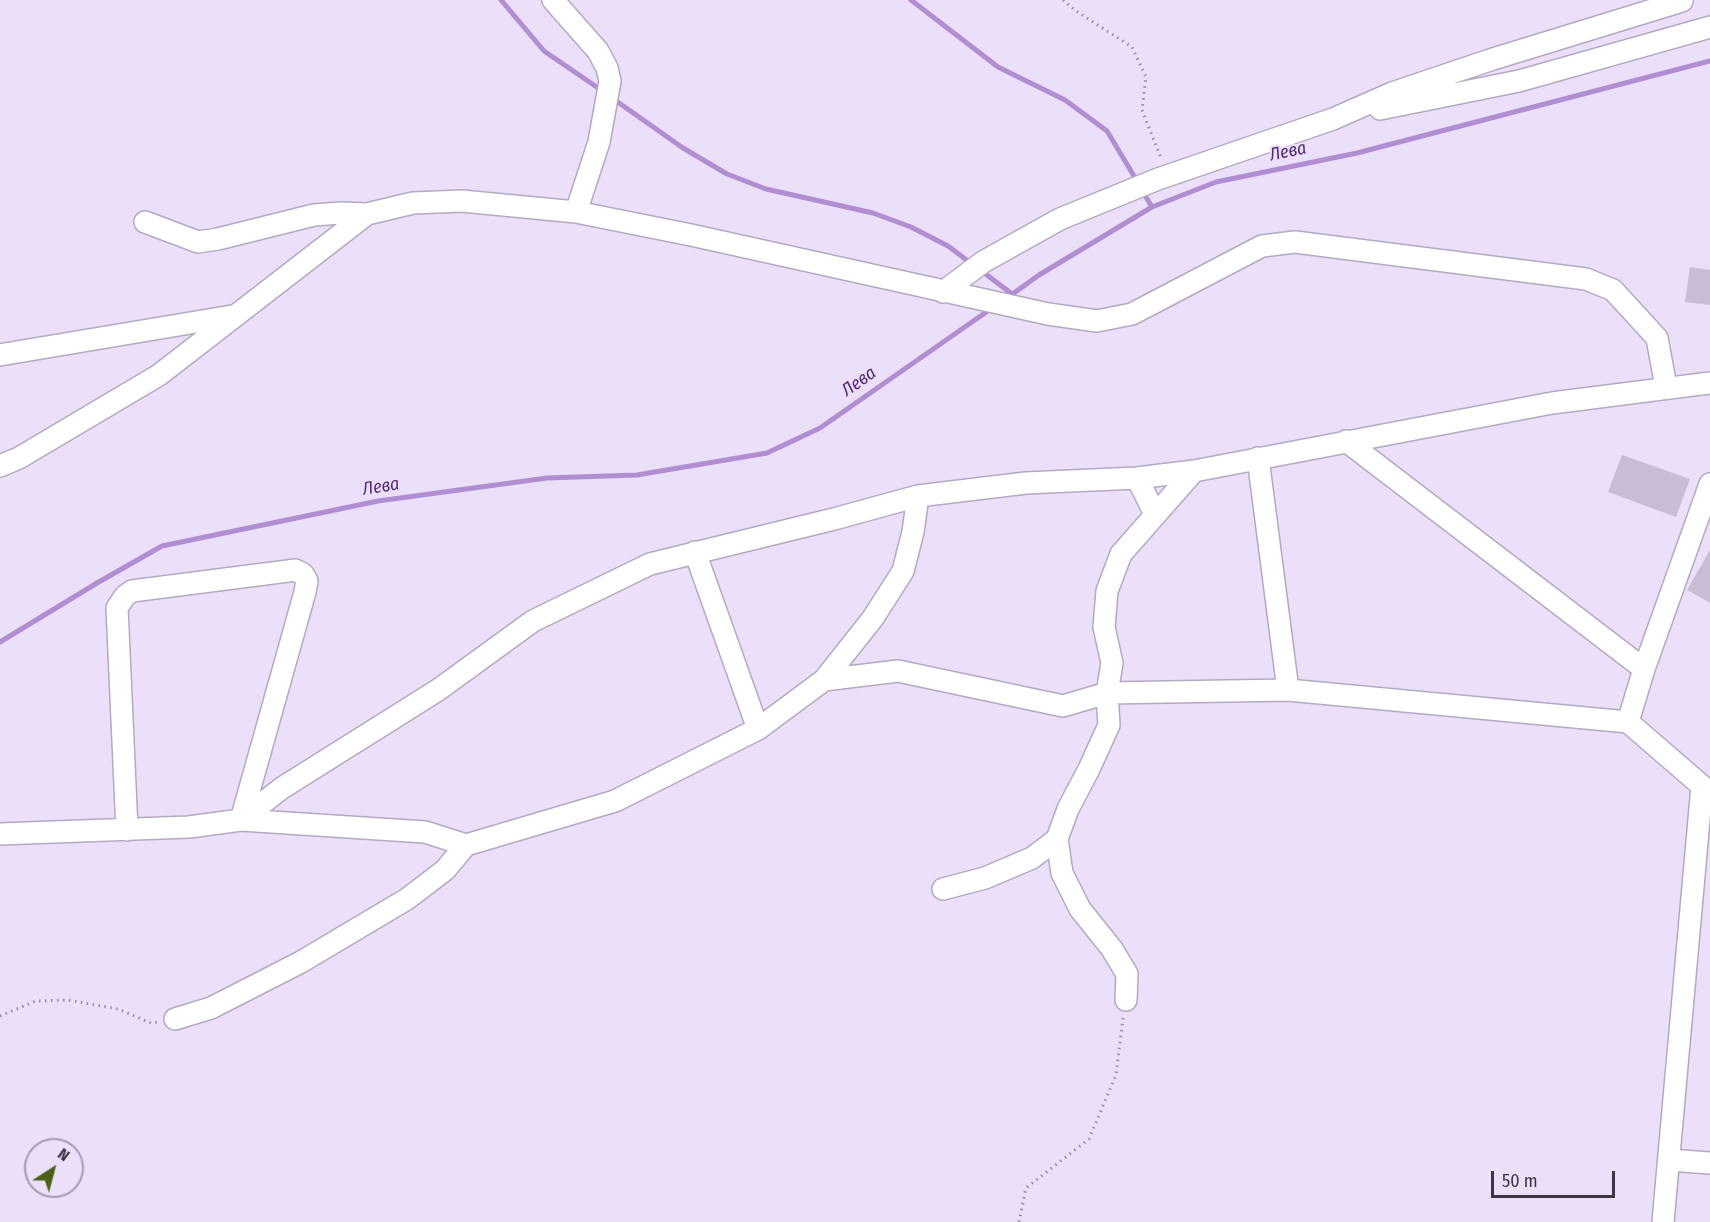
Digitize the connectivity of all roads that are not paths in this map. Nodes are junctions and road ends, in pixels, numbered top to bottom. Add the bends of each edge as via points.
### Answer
1 (553, 0) edge
2 (1682, 1) edge
3 (1710, 27) edge
4 (1333, 119) junction
5 (576, 212) junction
6 (367, 214) junction
7 (146, 222) dead end
8 (952, 294) junction
9 (236, 315) junction
10 (0, 355) edge
11 (1710, 383) edge
12 (1666, 387) junction
13 (1346, 441) junction
14 (1258, 459) junction
15 (0, 466) edge
16 (1194, 471) junction
17 (1137, 478) junction
18 (1710, 484) edge
19 (918, 496) junction
20 (1155, 514) junction
21 (695, 552) junction
22 (1644, 669) junction
23 (824, 680) junction
24 (1288, 690) junction
25 (1107, 693) junction
26 (1628, 722) junction
27 (758, 729) junction
28 (1706, 785) edge
29 (241, 820) junction
30 (128, 830) junction
31 (0, 834) edge
32 (1057, 839) junction
33 (466, 845) junction
34 (944, 889) dead end
35 (1126, 1000) road end
36 (175, 1019) road end
37 (1668, 1160) junction
38 (1710, 1163) edge
39 (1663, 1222) edge

1 - 5 street via 598,51 610,81 599,142
2 - 4 street via 1392,93
3 - 4 street via 1519,81
4 - 8 street via 1168,175 1060,219 983,262
5 - 6 street via 462,201 413,203
5 - 8 street
6 - 7 street via 314,215 198,242
6 - 9 street
8 - 12 street via 1097,321 1132,314 1262,246 1295,242 1586,279 1613,290 1656,338
9 - 10 street
9 - 15 street via 159,375
11 - 12 street
12 - 13 street via 1552,403
13 - 14 street
13 - 22 street
14 - 16 street
14 - 24 street
16 - 17 street
16 - 20 street
17 - 19 street via 1026,483
17 - 20 street
18 - 22 street
19 - 21 street
19 - 23 street via 903,571 873,618
20 - 25 street via 1121,554 1107,591 1104,627 1112,663
21 - 27 street
21 - 29 street via 650,564 533,621 438,690 282,788
22 - 26 street
23 - 25 street via 898,671 1063,706
23 - 27 street
24 - 25 street
24 - 26 street
25 - 32 street via 1109,725
26 - 28 street
27 - 33 street via 615,801
28 - 37 street
29 - 30 street
29 - 30 street via 305,592 307,581 295,570 132,591 117,608
29 - 33 street via 425,832
30 - 31 street
32 - 34 street via 1023,862
32 - 35 street via 1062,873 1080,909 1127,974
33 - 36 street via 445,870 369,922 211,1008
37 - 38 street
37 - 39 street

